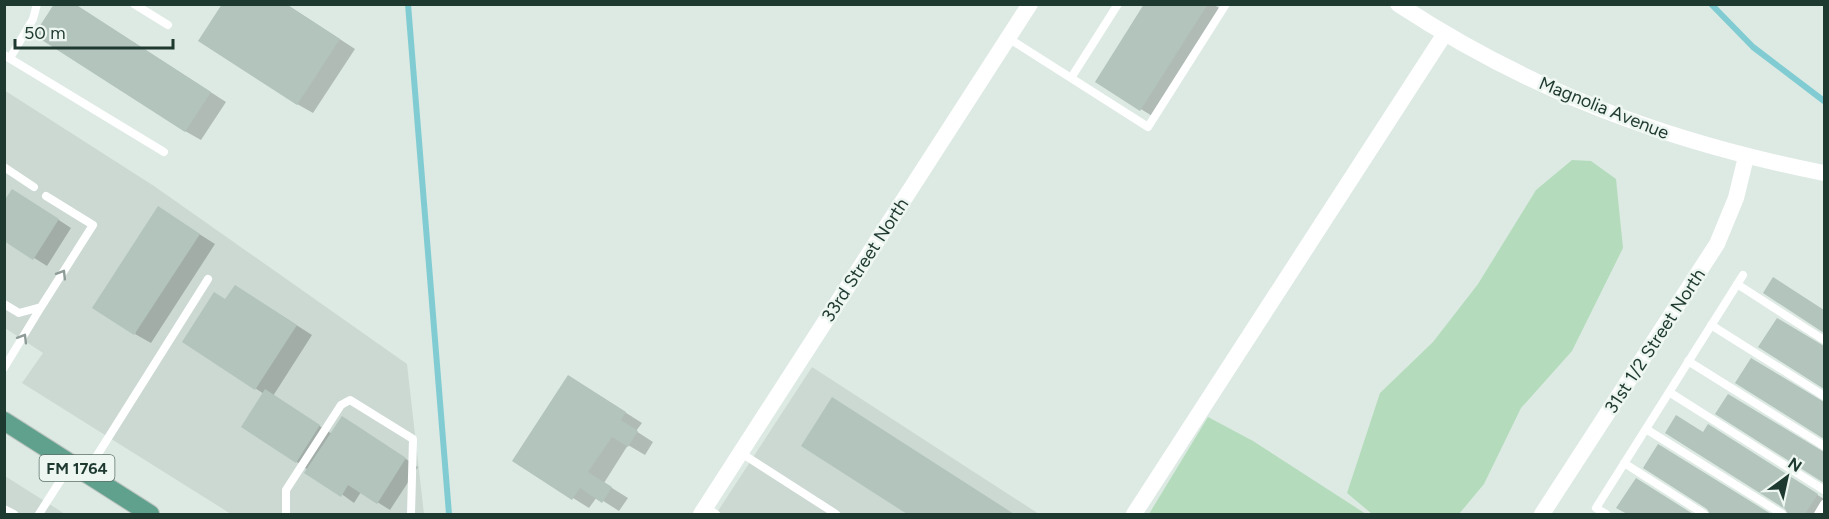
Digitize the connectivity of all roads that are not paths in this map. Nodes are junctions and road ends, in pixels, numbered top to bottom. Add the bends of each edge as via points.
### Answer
1 (37, 4) edge
2 (134, 4) edge
3 (1030, 4) edge
4 (1118, 4) edge
5 (1226, 4) edge
6 (1398, 4) edge
7 (168, 25) dead end
8 (1444, 35) junction
9 (1008, 38) junction
10 (7, 56) edge
11 (1071, 78) junction
12 (164, 152) dead end
13 (1746, 157) junction
14 (4, 167) edge
15 (1824, 173) edge
16 (34, 187) dead end
17 (46, 196) dead end
18 (1743, 275) dead end
19 (208, 279) dead end
20 (1737, 284) junction
21 (4, 304) edge
22 (41, 307) junction
23 (1711, 325) junction
24 (1824, 340) edge
25 (1688, 361) junction
26 (4, 368) edge
27 (1669, 392) junction
28 (1824, 396) edge
29 (4, 421) edge
30 (1646, 429) junction
31 (1824, 446) edge
32 (741, 453) junction
33 (1624, 464) junction
34 (79, 469) junction
35 (1824, 490) edge
36 (1824, 504) edge
37 (4, 508) edge
38 (707, 512) edge
39 (14, 514) edge
40 (39, 514) edge
41 (150, 514) edge
42 (286, 514) edge
43 (411, 514) edge
44 (836, 514) edge
45 (1134, 514) edge
46 (1542, 514) edge
47 (1606, 514) edge
48 (1704, 514) edge
49 (1782, 514) edge
50 (1818, 514) edge

1 - 10 lane via 33,19
2 - 7 lane
3 - 9 street, 33rd Street North
4 - 11 lane
5 - 11 lane via 1148,127
6 - 8 street, Magnolia Avenue
8 - 13 street, Magnolia Avenue via 1571,99 1642,126
8 - 45 street
9 - 11 lane
9 - 32 street, 33rd Street North
10 - 12 lane
13 - 15 street, Magnolia Avenue
13 - 46 street, 31st 1/2 Street North via 1736,198 1717,244
14 - 16 lane
22 -> 17 lane via 93,225
18 - 20 lane
19 - 34 lane
20 - 23 lane
20 - 24 lane
21 - 22 lane via 19,312
26 -> 22 lane
23 - 25 lane
23 - 28 lane
25 - 27 lane
25 - 31 lane
27 - 30 lane
27 - 35 lane
29 - 34 main road, FM 1764
30 - 33 lane
30 - 49 lane
32 - 38 street, 33rd Street North
32 - 44 lane
33 - 47 lane via 1596,508
33 - 48 lane
34 - 40 lane
34 - 41 main road, FM 1764
36 - 50 lane
37 - 39 lane
42 - 43 lane via 286,490 341,405 350,400 413,439

